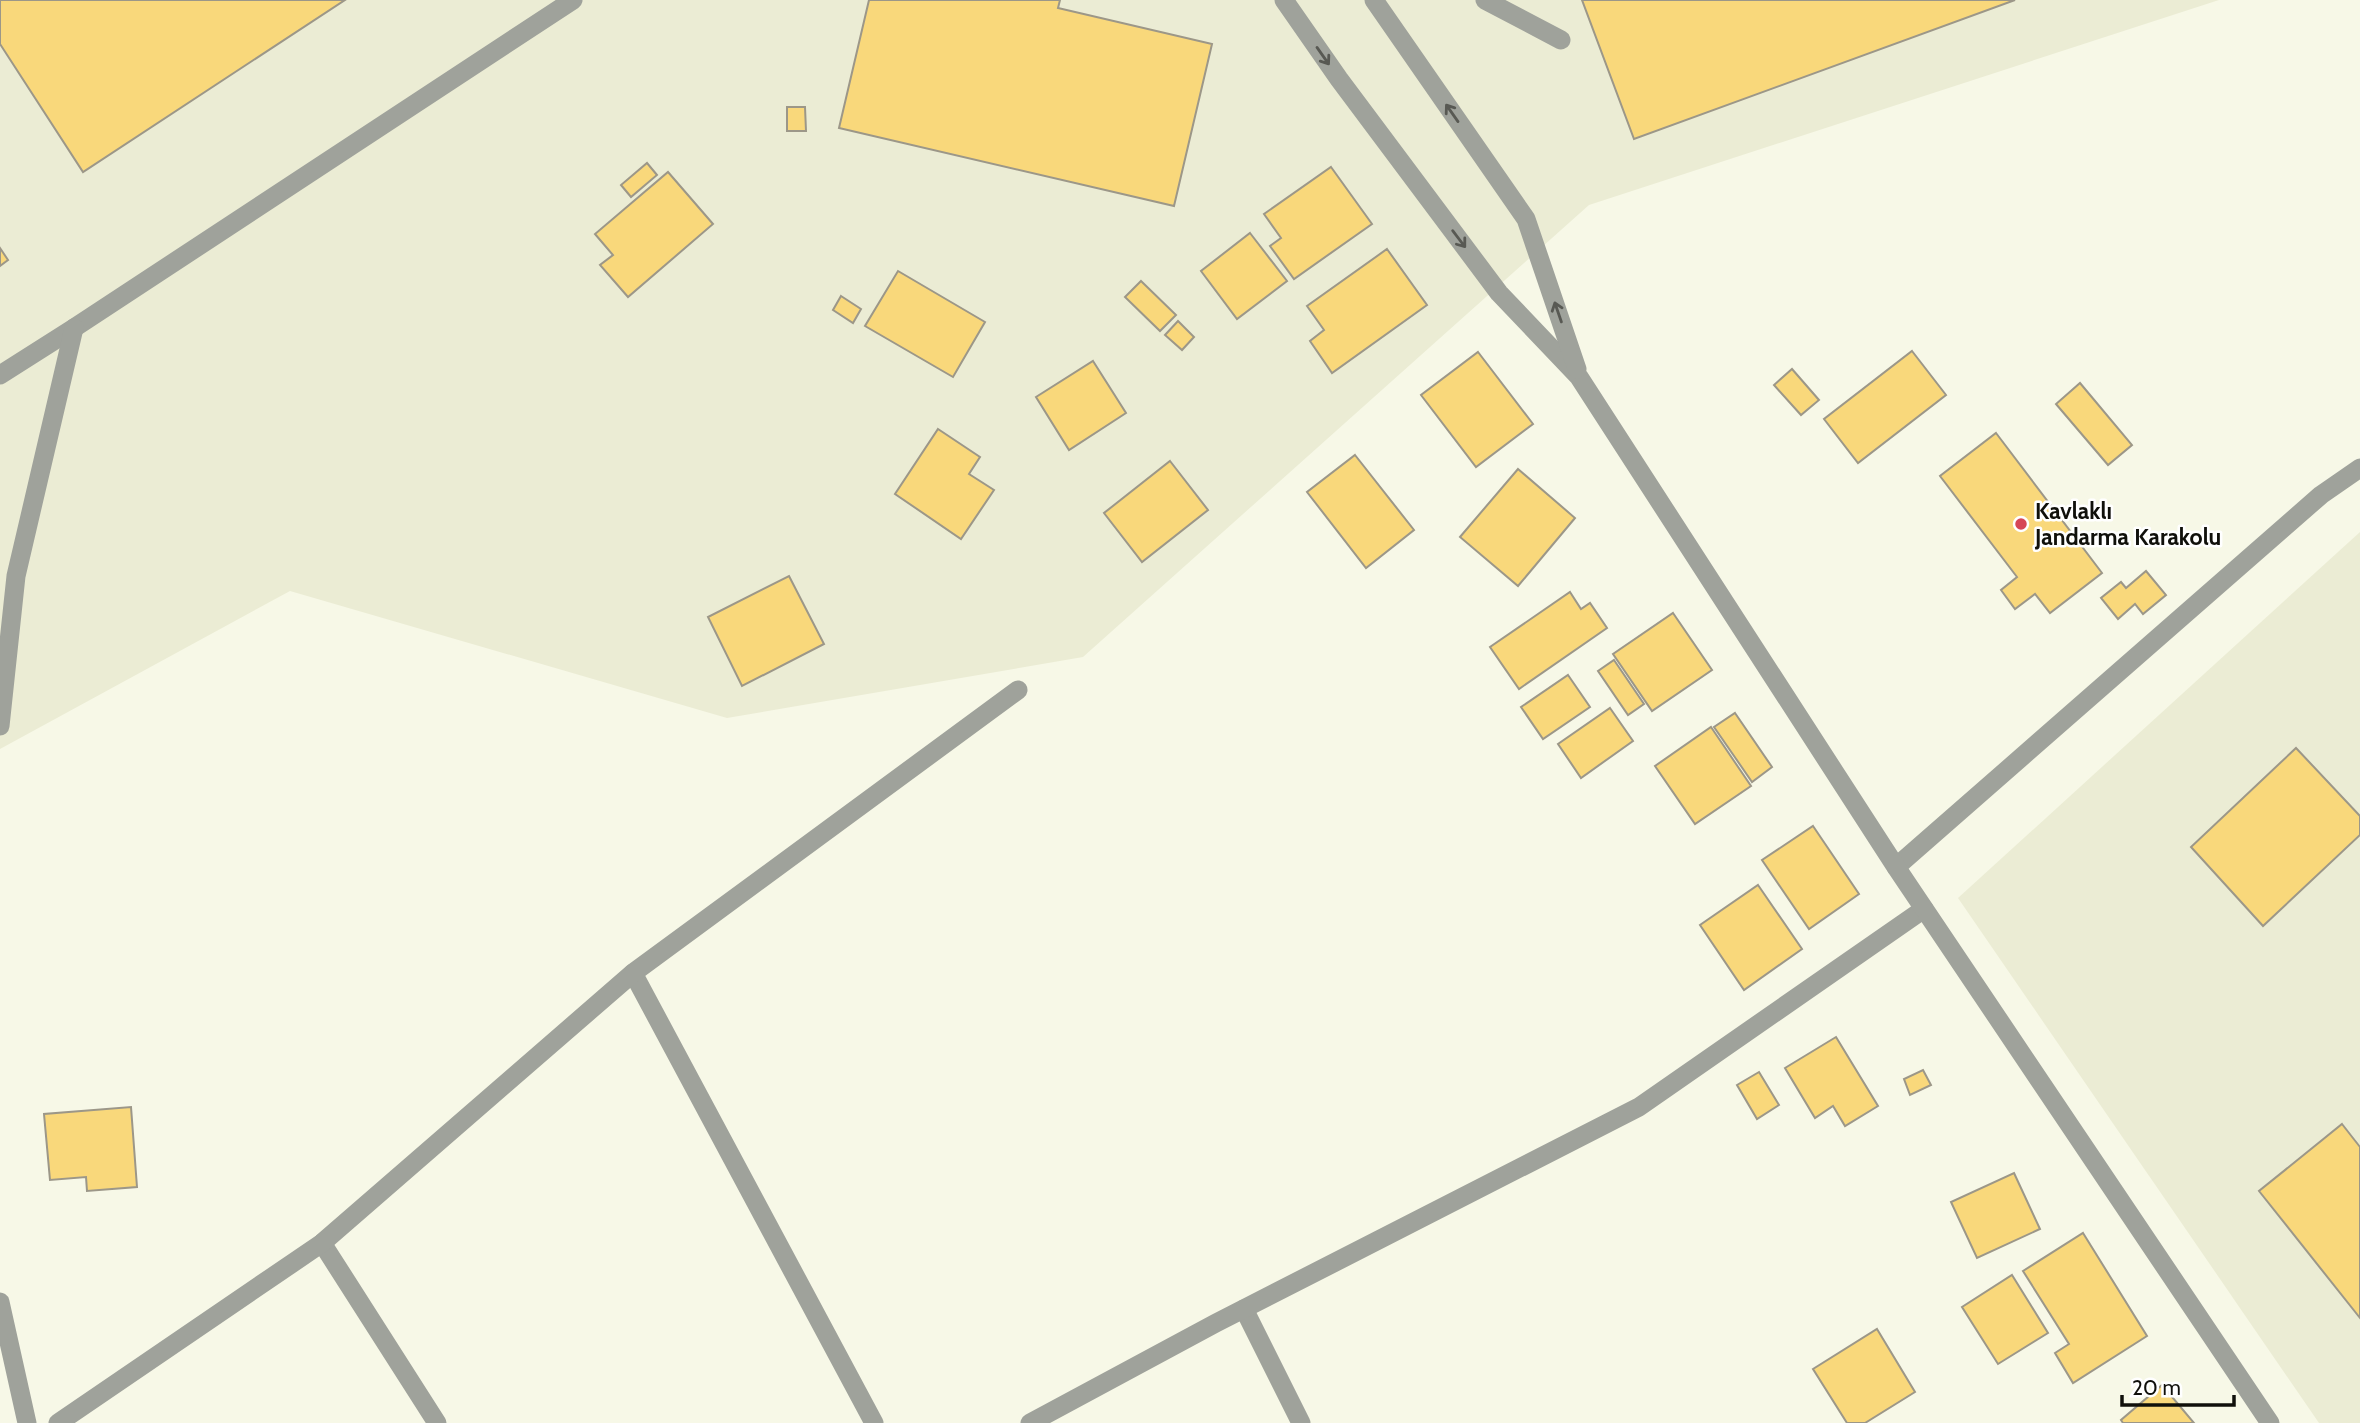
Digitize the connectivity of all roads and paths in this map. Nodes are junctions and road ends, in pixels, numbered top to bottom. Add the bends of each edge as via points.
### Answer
1 (573, 0) edge
2 (1284, 0) edge
3 (1374, 0) edge
4 (1485, 0) edge
5 (1561, 40) dead end
6 (74, 328) junction
7 (0, 375) edge
8 (1580, 377) junction
9 (2360, 468) edge
10 (1018, 690) dead end
11 (0, 726) edge
12 (1896, 867) junction
13 (1924, 909) junction
14 (632, 973) junction
15 (322, 1243) junction
16 (0, 1302) edge
17 (1244, 1309) junction
18 (27, 1423) edge
19 (58, 1423) edge
20 (437, 1423) edge
21 (874, 1423) edge
22 (1030, 1423) edge
23 (1301, 1423) edge
24 (2270, 1423) edge

1 - 6 street
2 -> 8 street via 1499,293
8 -> 3 street via 1526,219
4 - 5 street
6 - 7 street
6 - 11 street via 16,576
8 - 12 street
9 - 12 street via 2321,495
10 - 14 street
12 - 13 street
13 - 17 street via 1639,1107
13 - 24 street
14 - 15 street
14 - 21 street
15 - 19 street
15 - 20 street
16 - 18 street
17 - 22 street
17 - 23 street

